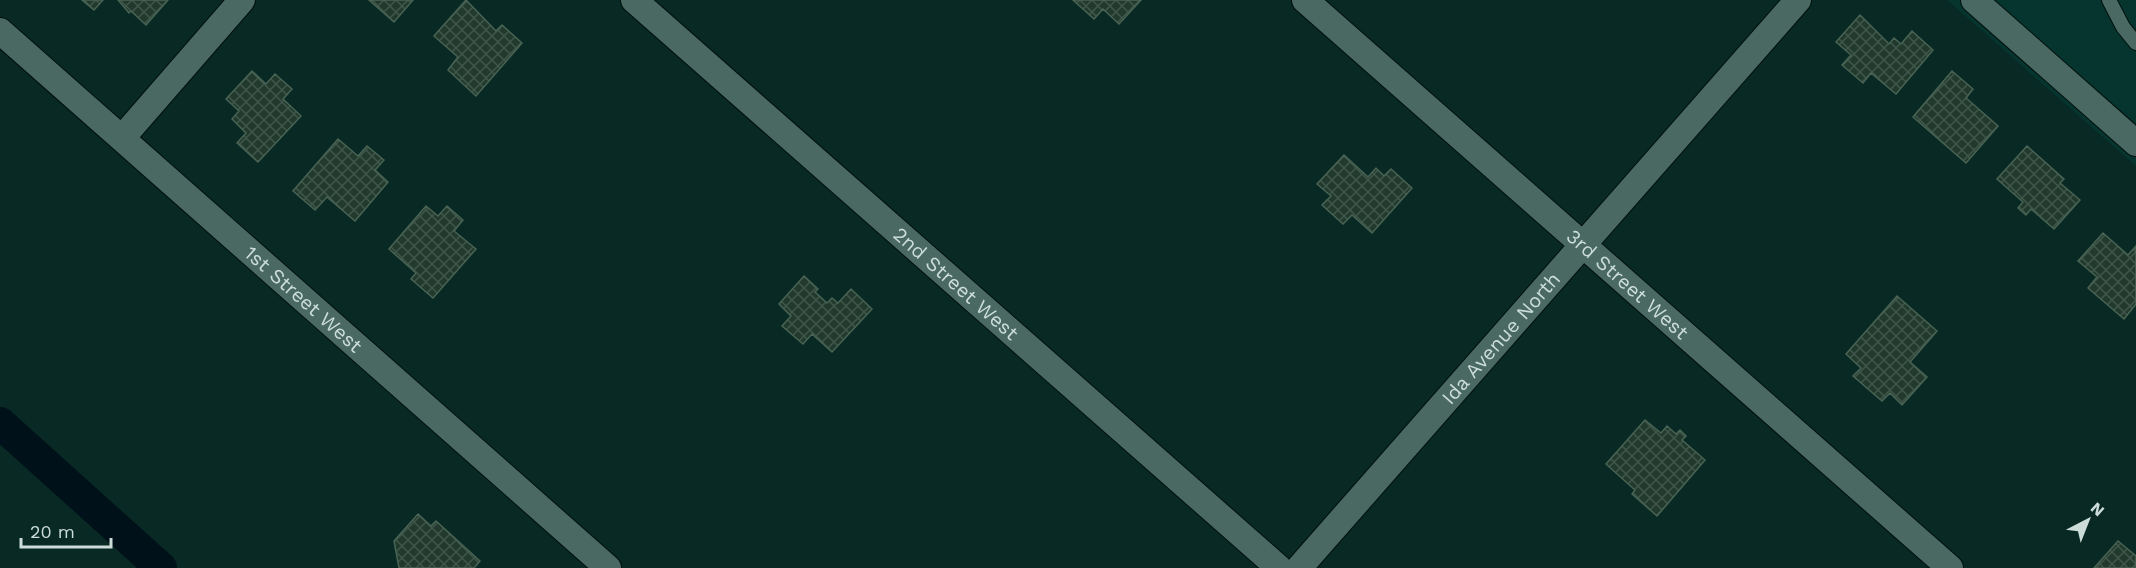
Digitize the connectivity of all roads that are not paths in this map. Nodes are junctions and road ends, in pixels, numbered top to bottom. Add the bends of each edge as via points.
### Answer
1 (242, 0) edge
2 (634, 0) edge
3 (1305, 0) edge
4 (1798, 0) edge
5 (1974, 0) edge
6 (2109, 0) edge
7 (0, 31) edge
8 (2136, 43) edge
9 (122, 138) junction
10 (2136, 143) edge
11 (1583, 244) junction
12 (608, 568) edge
13 (1279, 568) edge
14 (1299, 568) edge
15 (1950, 568) edge

1 - 9 street
2 - 13 street, 2nd Street West
3 - 11 street, 3rd Street West
4 - 11 street, Ida Avenue North
5 - 10 street
6 - 8 lane
7 - 9 street, 1st Street West
9 - 12 street, 1st Street West
11 - 14 street, Ida Avenue North
11 - 15 street, 3rd Street West

